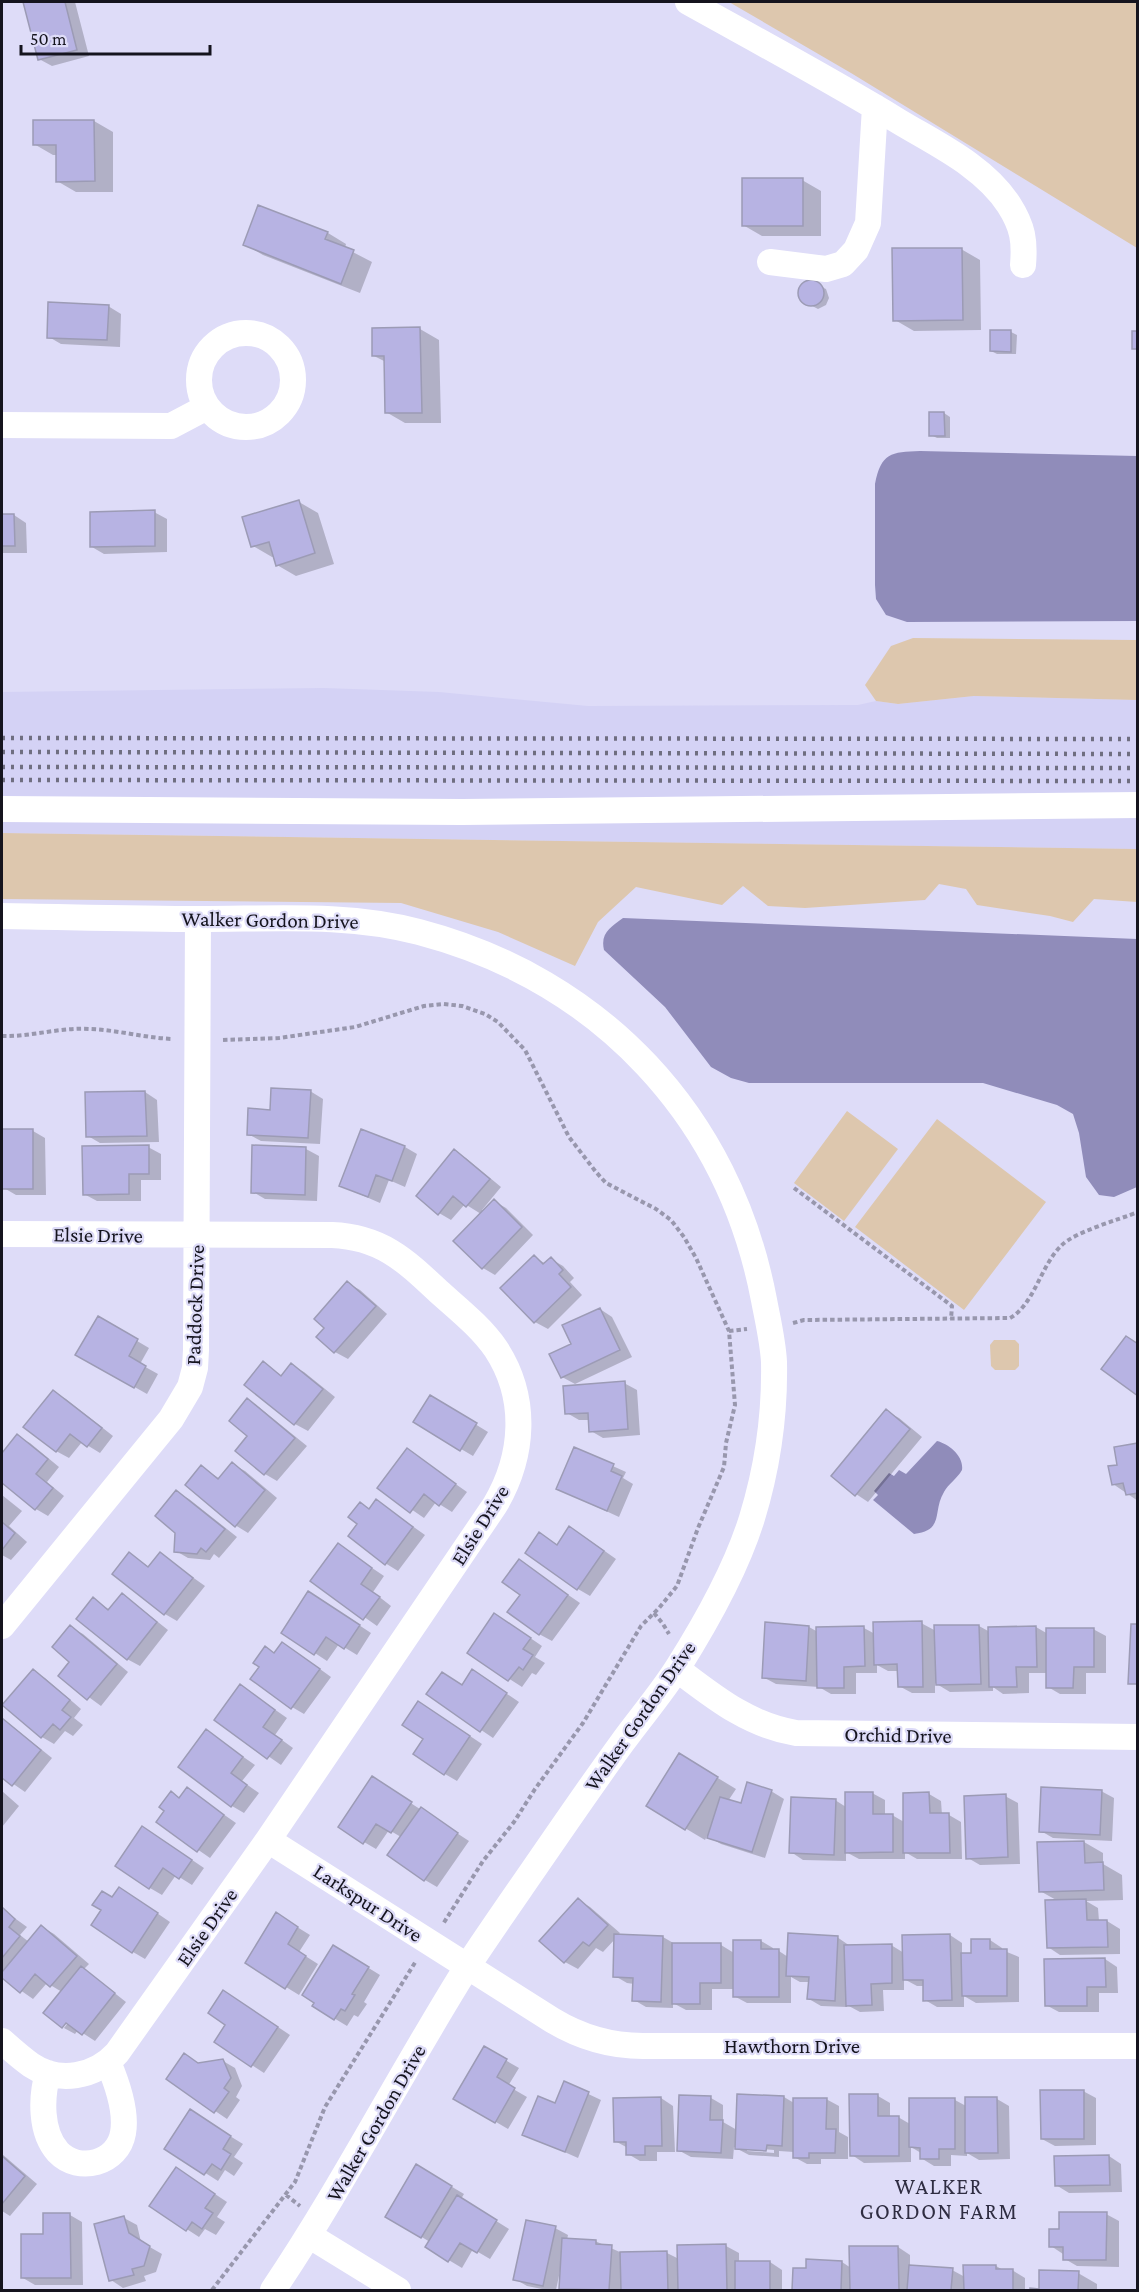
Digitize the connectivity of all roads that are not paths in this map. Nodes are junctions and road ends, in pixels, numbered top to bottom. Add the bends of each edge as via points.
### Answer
1 (688, 2) edge
2 (875, 107) junction
3 (770, 262) dead end
4 (1023, 265) dead end
5 (207, 406) dead end
6 (2, 425) edge
7 (1137, 805) edge
8 (2, 809) edge
9 (2, 916) edge
10 (198, 919) junction
11 (2, 1234) edge
12 (198, 1236) junction
13 (2, 1626) edge
14 (677, 1670) junction
15 (1137, 1737) edge
16 (268, 1840) junction
17 (467, 1966) junction
18 (2, 2041) edge
19 (1137, 2046) edge
20 (108, 2062) junction
21 (48, 2073) junction
22 (310, 2236) junction
23 (273, 2290) edge
24 (398, 2290) edge

1 - 2 street
2 - 3 street via 868,223 856,250 843,264 826,269
2 - 4 street via 956,156 995,188 1021,226 1025,243
5 - 6 street via 171,426
7 - 8 street via 509,812
9 - 10 street, Walker Gordon Drive
10 - 12 street, Paddock Drive
10 - 14 street, Walker Gordon Drive via 332,918 419,932 496,959 559,992 592,1015 657,1074 685,1110 730,1186 754,1251 774,1360 760,1489 738,1554
11 - 12 street, Elsie Drive
12 - 13 street, Paddock Drive via 196,1362 184,1398
12 - 16 street, Elsie Drive via 340,1236 381,1245 410,1265 489,1340 510,1378 518,1410 516,1454 501,1495
14 - 15 street, Orchid Drive via 740,1715 767,1727 796,1733
14 - 17 street, Walker Gordon Drive via 625,1738
16 - 17 street, Larkspur Drive
16 - 20 street, Elsie Drive
17 - 19 street, Hawthorn Drive via 566,2028 619,2045
17 - 22 street, Walker Gordon Drive
18 - 21 street, Elsie Drive via 31,2065
20 - 21 street, Elsie Drive via 82,2074
20 - 21 street via 123,2110 123,2133 113,2153 93,2163 65,2158 50,2141 43,2104
22 - 23 street, Walker Gordon Drive
22 - 24 street

